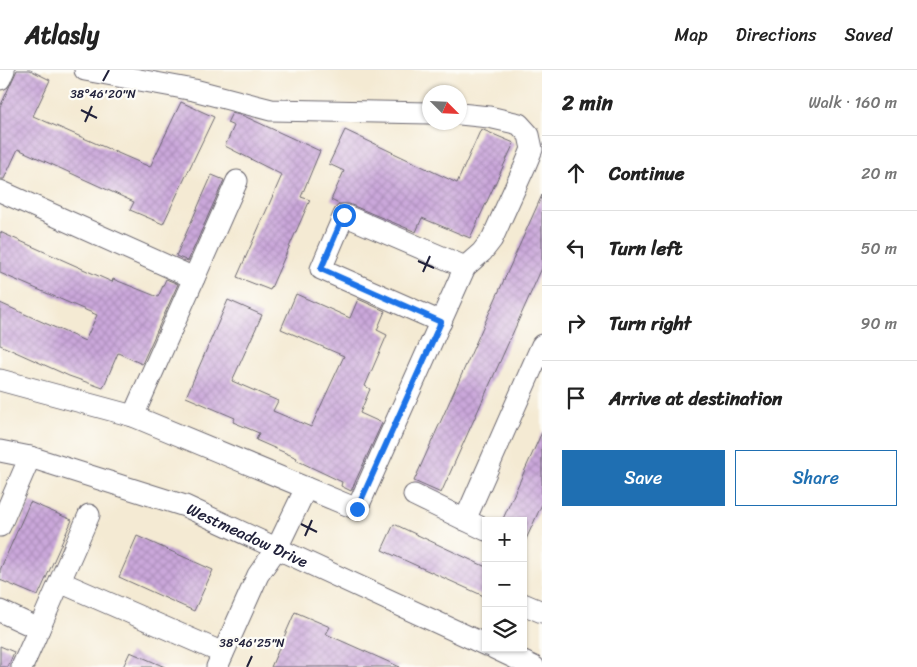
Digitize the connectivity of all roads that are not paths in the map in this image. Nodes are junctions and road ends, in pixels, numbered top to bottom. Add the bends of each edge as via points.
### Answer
1 (4, 70) edge
2 (85, 70) edge
3 (0, 79) edge
4 (422, 113) edge
5 (467, 115) edge
6 (237, 181) dead end
7 (0, 191) edge
8 (465, 267) junction
9 (194, 278) junction
10 (441, 322) junction
11 (542, 345) edge
12 (0, 380) edge
13 (132, 416) junction
14 (0, 451) edge
15 (30, 457) junction
16 (306, 488) junction
17 (414, 495) dead end
18 (89, 515) dead end
19 (465, 520) junction
20 (0, 526) edge
21 (482, 528) edge
22 (278, 548) junction
23 (60, 582) junction
24 (527, 606) edge
25 (0, 611) edge
26 (542, 612) edge
27 (39, 629) junction
28 (482, 643) edge
29 (502, 652) edge
30 (220, 660) edge
31 (527, 665) edge
32 (22, 667) edge

1 - 3 street
2 - 4 street via 194,90 271,110
5 - 8 street via 519,124 530,135 532,149 492,239
6 - 9 street
7 - 9 street
8 - 10 street
8 - 10 street via 344,215 321,269
9 - 13 street
10 - 16 street via 357,509
11 - 19 street
12 - 13 street
13 - 16 street
14 - 15 street, Westmeadow Drive
15 - 20 street
15 - 22 street, Westmeadow Drive via 185,506
16 - 22 street
17 - 19 street
18 - 23 street
19 - 21 street
22 - 28 street, Westmeadow Drive
22 - 30 street via 258,575
23 - 27 street
23 - 30 street
24 - 26 street
25 - 27 street
27 - 32 street
29 - 31 street

